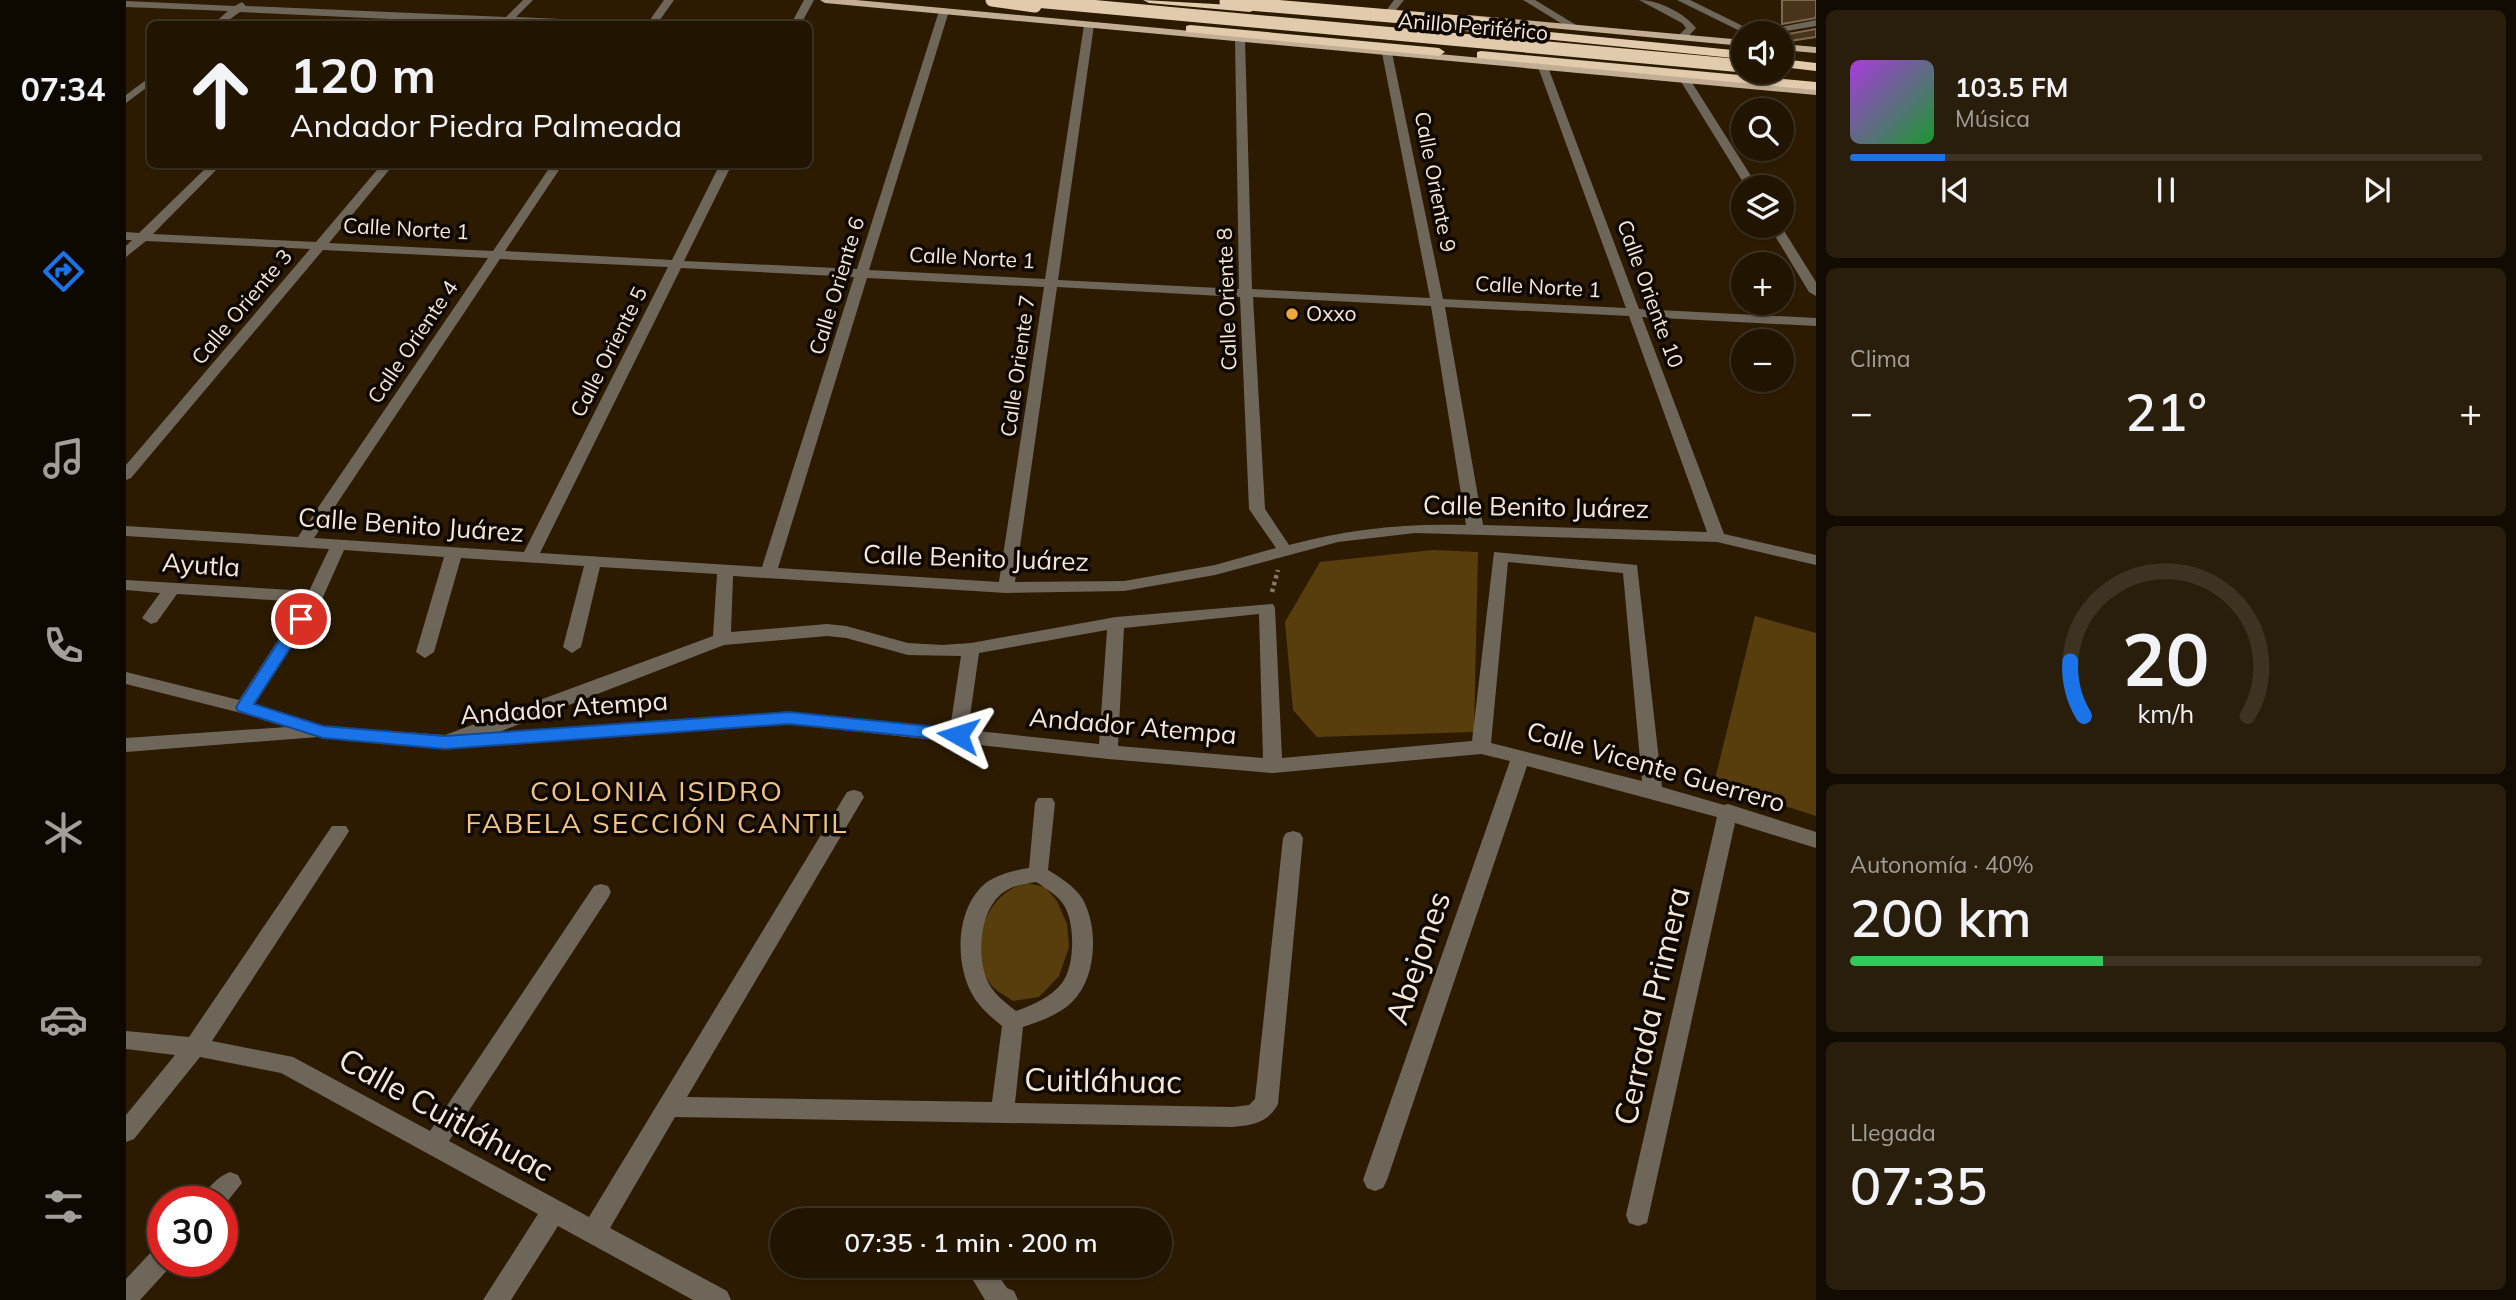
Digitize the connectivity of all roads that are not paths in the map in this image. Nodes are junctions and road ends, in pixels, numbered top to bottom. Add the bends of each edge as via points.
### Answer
1 (247, 0) edge
2 (384, 0) edge
3 (528, 0) edge
4 (669, 0) edge
5 (809, 0) edge
6 (825, 0) edge
7 (991, 0) edge
8 (1024, 0) edge
9 (1070, 0) edge
10 (1149, 0) edge
11 (1173, 0) edge
12 (1260, 0) edge
13 (1399, 0) edge
14 (1528, 0) edge
15 (1682, 0) edge
16 (1650, 1) edge
17 (126, 4) edge
18 (237, 9) junction
19 (944, 11) junction
20 (1287, 12) junction
21 (1390, 12) junction
22 (372, 14) junction
23 (1459, 18) junction
24 (222, 21) edge
25 (364, 21) edge
26 (489, 21) edge
27 (507, 21) edge
28 (654, 21) edge
29 (798, 21) edge
30 (1816, 23) edge
31 (1731, 24) edge
32 (1089, 25) junction
33 (1731, 26) edge
34 (1794, 27) edge
35 (1576, 28) junction
36 (1692, 28) junction
37 (1681, 38) junction
38 (1240, 39) junction
39 (1731, 44) edge
40 (1731, 44) edge
41 (1794, 49) edge
42 (1816, 51) edge
43 (1387, 52) junction
44 (1731, 56) edge
45 (1731, 56) edge
46 (1794, 62) edge
47 (1816, 64) edge
48 (1543, 67) junction
49 (1731, 67) edge
50 (1731, 67) edge
51 (1794, 72) edge
52 (1794, 74) edge
53 (1816, 75) edge
54 (1685, 80) junction
55 (147, 82) edge
56 (1816, 86) edge
57 (1816, 92) edge
58 (126, 100) edge
59 (213, 168) edge
60 (385, 168) edge
61 (555, 168) edge
62 (724, 168) edge
63 (1744, 175) edge
64 (126, 236) edge
65 (143, 237) junction
66 (1782, 238) edge
67 (322, 245) junction
68 (126, 253) edge
69 (496, 256) junction
70 (677, 265) junction
71 (863, 274) junction
72 (1051, 283) junction
73 (1246, 292) junction
74 (1816, 292) edge
75 (1437, 302) junction
76 (1634, 313) junction
77 (1816, 322) edge
78 (126, 475) edge
79 (1475, 528) junction
80 (126, 531) edge
81 (1717, 537) junction
82 (303, 542) junction
83 (339, 544) junction
84 (1284, 550) junction
85 (454, 552) junction
86 (530, 557) junction
87 (1816, 560) edge
88 (593, 562) junction
89 (724, 570) junction
90 (768, 573) junction
91 (126, 584) edge
92 (172, 588) junction
93 (1006, 588) junction
94 (316, 597) junction
95 (151, 618) dead end
96 (1116, 623) junction
97 (722, 639) junction
98 (572, 647) dead end
99 (971, 649) junction
100 (425, 652) dead end
101 (126, 678) edge
102 (244, 707) junction
103 (323, 732) junction
104 (958, 735) junction
105 (445, 743) junction
106 (126, 745) edge
107 (1481, 747) junction
108 (1108, 752) junction
109 (1521, 756) junction
110 (1273, 766) junction
111 (1653, 791) junction
112 (854, 797) dead end
113 (1045, 803) dead end
114 (1728, 811) junction
115 (339, 831) dead end
116 (1293, 838) dead end
117 (1816, 840) edge
118 (1038, 874) junction
119 (601, 892) dead end
120 (1013, 1022) junction
121 (126, 1040) edge
122 (195, 1047) junction
123 (668, 1107) junction
124 (1002, 1113) junction
125 (126, 1132) edge
126 (433, 1146) junction
127 (1375, 1180) dead end
128 (230, 1183) dead end
129 (227, 1186) edge
130 (553, 1212) junction
131 (1638, 1215) dead end
132 (593, 1233) junction
133 (147, 1274) edge
134 (985, 1278) edge
135 (126, 1297) edge
136 (496, 1300) edge
137 (718, 1300) edge
138 (1005, 1300) edge

1 - 18 street
2 - 22 street
3 - 27 street
4 - 28 street
5 - 29 street
6 - 19 main road
7 - 49 highway, Anillo Periférico
7 - 56 highway, bridge via 1190,29
8 - 50 highway, bridge
9 - 44 highway, bridge
10 - 20 highway, Anillo Periférico
11 - 39 highway, bridge
12 - 21 main road
13 - 21 street
14 - 35 street
15 - 31 street
16 - 36 street
17 - 18 street
18 - 22 street
18 - 24 street
19 - 32 main road
19 - 71 street, Calle Oriente 6
20 - 23 highway
20 - 45 highway, Anillo Periférico
21 - 23 main road
22 - 25 street
22 - 26 street
23 - 35 main road
30 - 34 street
32 - 38 main road
32 - 72 street, Calle Oriente 7
33 - 36 street
35 - 37 main road
36 - 37 street
37 - 40 main road
38 - 43 main road
38 - 73 street, Calle Oriente 8
41 - 42 highway
43 - 48 main road
43 - 75 street, Calle Oriente 9
46 - 47 highway
48 - 54 main road
48 - 76 street, Calle Oriente 10
51 - 53 highway
52 - 53 highway
54 - 57 main road
54 - 63 street
55 - 58 street
59 - 65 street
60 - 67 street, Calle Oriente 3
61 - 69 street, Calle Oriente 4
62 - 70 street, Calle Oriente 5
64 - 65 street, Calle Norte 1
65 - 67 street, Calle Norte 1
65 - 68 street
66 - 74 street
67 - 69 street, Calle Norte 1
67 - 78 street, Calle Oriente 3
69 - 70 street, Calle Norte 1
69 - 82 street, Calle Oriente 4
70 - 71 street, Calle Norte 1
70 - 86 street, Calle Oriente 5
71 - 72 street, Calle Norte 1
71 - 90 street, Calle Oriente 6
72 - 73 street, Calle Norte 1
72 - 93 street, Calle Oriente 7
73 - 75 street, Calle Norte 1
73 - 84 street, Calle Oriente 8 via 1257,509
75 - 76 street, Calle Norte 1
75 - 79 street, Calle Oriente 9
76 - 77 street, Calle Norte 1
76 - 81 street, Calle Oriente 10
79 - 81 street, Calle Benito Juárez
79 - 84 street, Calle Benito Juárez via 1415,528 1337,537
80 - 82 street, Calle Benito Juárez
81 - 87 street, Calle Benito Juárez
82 - 83 street, Calle Benito Juárez
83 - 85 street, Calle Benito Juárez
83 - 94 street
84 - 93 street, Calle Benito Juárez via 1215,570 1124,586
85 - 86 street, Calle Benito Juárez
85 - 100 street
86 - 88 street, Calle Benito Juárez
88 - 89 street, Calle Benito Juárez
88 - 98 street
89 - 90 street, Calle Benito Juárez
89 - 97 street
90 - 93 street, Calle Benito Juárez
91 - 92 street, Ayutla
92 - 94 street, Ayutla
92 - 95 street
94 - 102 street
96 - 99 street
96 - 108 street
96 - 110 street via 1267,608
97 - 99 street via 827,630 908,649
97 - 105 street
99 - 104 street
101 - 102 street
102 - 103 street
103 - 105 street, Andador Atempa
103 - 106 street
104 - 105 street, Andador Atempa via 789,718
104 - 108 street, Andador Atempa
107 - 109 street, Calle Vicente Guerrero
107 - 110 street, Andador Atempa
107 - 111 street via 1500,556 1631,569
108 - 110 street, Andador Atempa
109 - 111 street, Calle Vicente Guerrero
109 - 127 street, Abejones
111 - 114 street, Calle Vicente Guerrero
112 - 123 street
113 - 118 street
114 - 117 street, Calle Vicente Guerrero
114 - 131 street, Cerrada Primera
115 - 122 street
116 - 124 street, Cuitláhuac via 1266,1104 1255,1114 1233,1117
118 - 120 street via 1011,878 991,891 973,930 971,959 976,982 990,1004
118 - 120 street via 1061,886 1077,906 1083,927 1080,968 1070,989 1049,1007
119 - 126 street
120 - 124 street
121 - 122 street, Calle Cuitláhuac
122 - 125 street
122 - 126 street, Calle Cuitláhuac via 285,1063
123 - 124 street, Cuitláhuac
123 - 132 street
126 - 130 street, Calle Cuitláhuac
128 - 129 street
130 - 132 street, Calle Cuitláhuac
130 - 136 street
132 - 137 street, Calle Cuitláhuac
133 - 135 street
134 - 138 street

